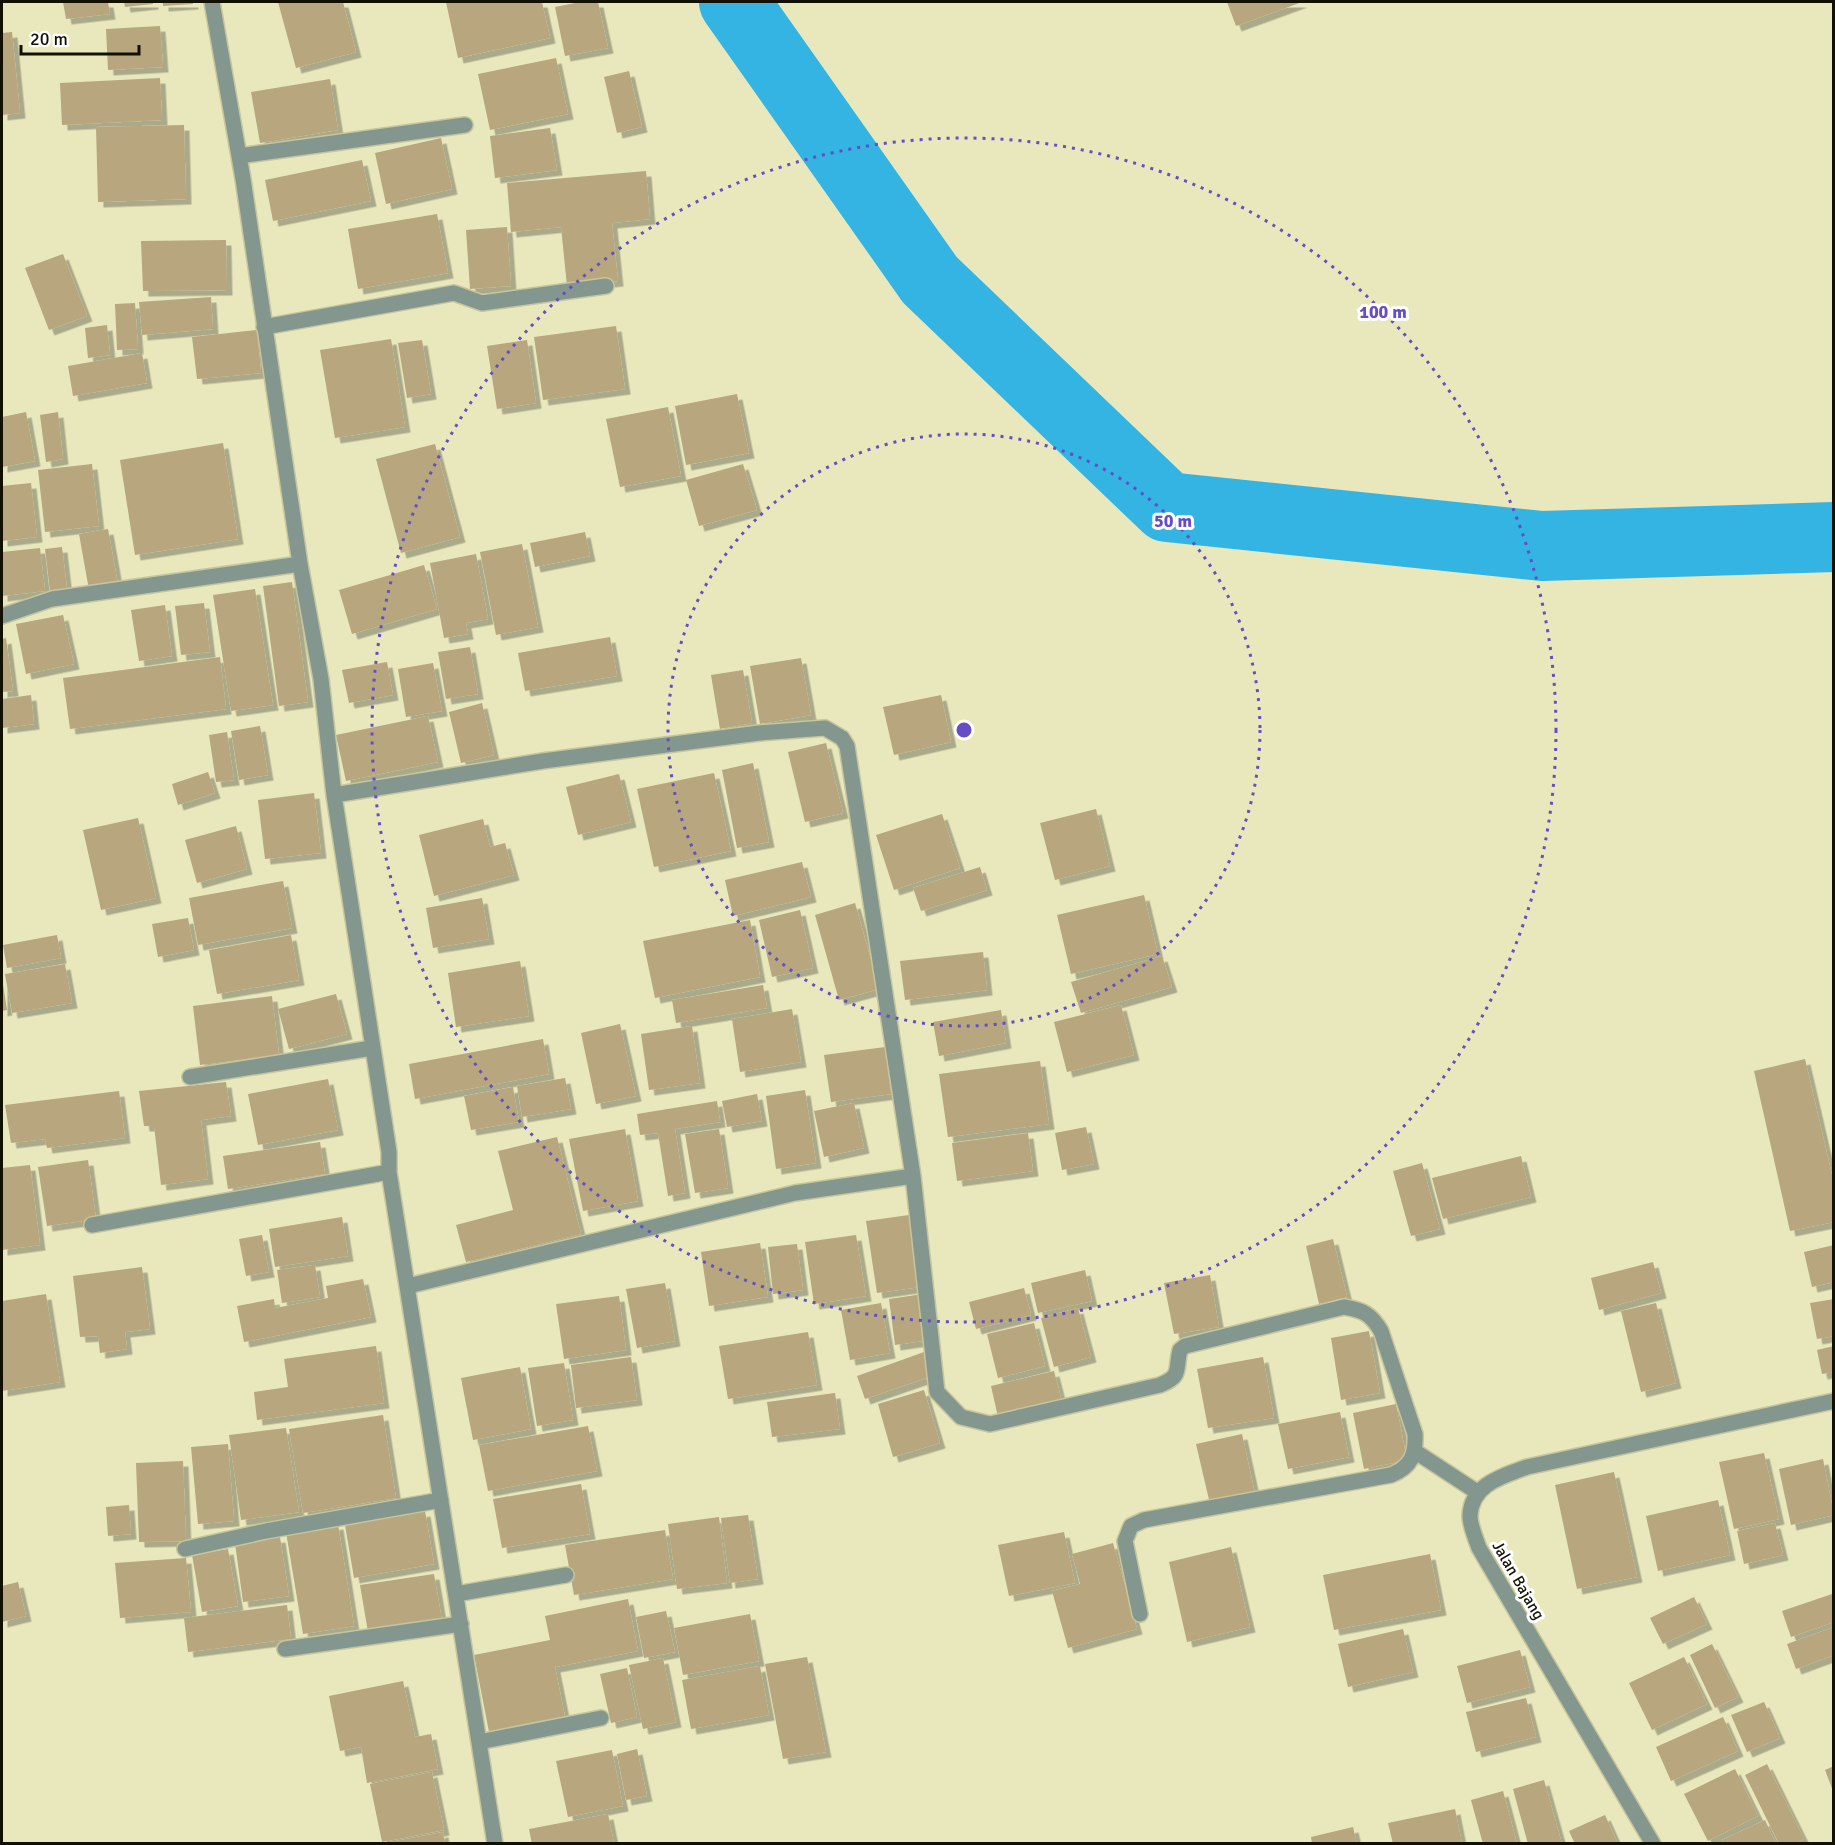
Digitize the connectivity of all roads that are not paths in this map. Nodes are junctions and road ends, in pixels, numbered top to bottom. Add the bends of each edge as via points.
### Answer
1 (212, 2) edge
2 (465, 125) dead end
3 (239, 156) junction
4 (606, 286) dead end
5 (264, 327) junction
6 (300, 564) junction
7 (2, 616) edge
8 (334, 795) junction
9 (372, 1048) junction
10 (190, 1077) dead end
11 (389, 1172) junction
12 (913, 1176) junction
13 (92, 1225) dead end
14 (408, 1286) junction
15 (1833, 1401) edge
16 (1416, 1452) junction
17 (1477, 1492) junction
18 (441, 1500) junction
19 (185, 1549) dead end
20 (566, 1575) dead end
21 (456, 1594) junction
22 (1140, 1614) dead end
23 (460, 1624) junction
24 (285, 1649) dead end
25 (601, 1718) dead end
26 (479, 1742) junction
27 (495, 1844) edge
28 (1653, 1844) edge

1 - 3 street
2 - 3 street
3 - 5 street
4 - 5 street via 482,303 454,293
5 - 6 street
6 - 7 street via 52,599
6 - 8 street via 321,679
8 - 9 street
8 - 12 street via 543,761 759,733 825,728 842,738 847,746
9 - 10 street
9 - 11 street
11 - 13 street
11 - 14 street
12 - 14 street via 795,1193
12 - 16 street via 937,1392 961,1417 990,1424 1160,1385 1173,1380 1178,1373 1180,1350 1185,1346 1344,1307 1373,1317 1381,1330 1415,1434
14 - 18 street
15 - 17 street via 1527,1467 1497,1478
16 - 17 street
16 - 22 street via 1401,1471 1391,1475 1144,1520 1131,1526 1125,1541
17 - 28 street, Jalan Bajang via 1470,1516 1479,1548
18 - 19 street
18 - 21 street
20 - 21 street
21 - 23 street
23 - 24 street
23 - 26 street
25 - 26 street
26 - 27 street

